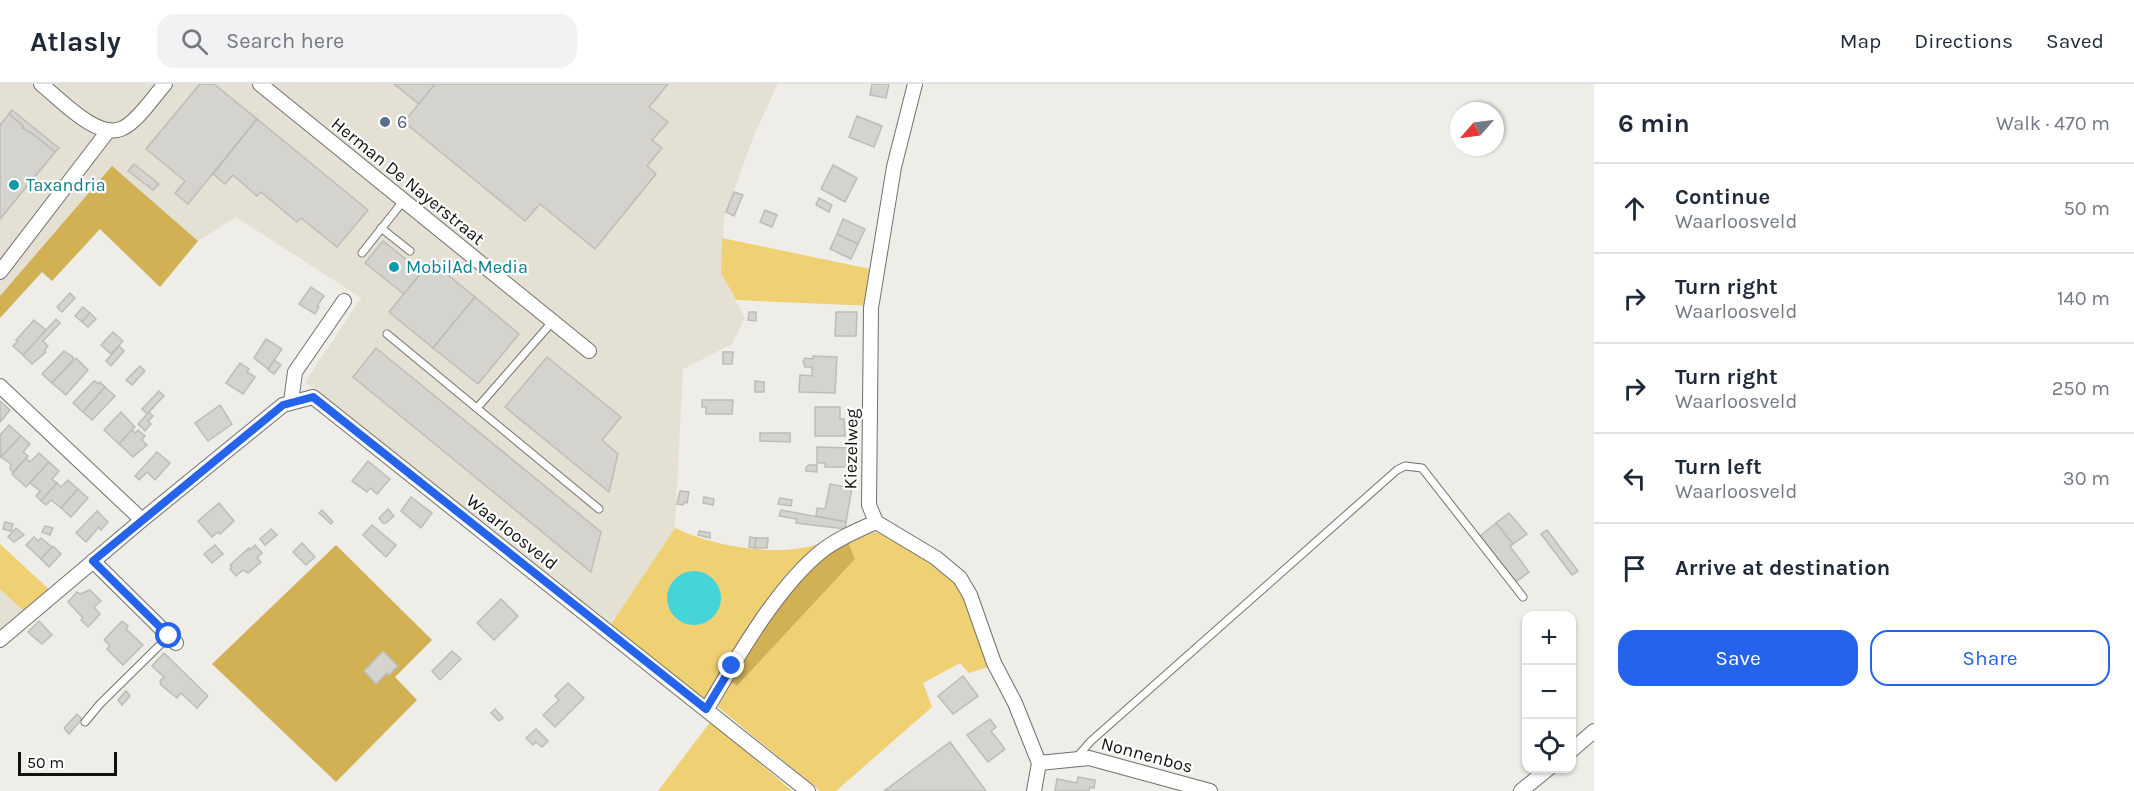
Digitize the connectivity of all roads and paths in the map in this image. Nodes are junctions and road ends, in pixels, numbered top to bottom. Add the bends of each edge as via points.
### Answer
1 (41, 84) edge
2 (165, 84) edge
3 (260, 84) edge
4 (915, 84) edge
5 (108, 131) junction
6 (404, 200) junction
7 (381, 228) junction
8 (410, 251) dead end
9 (362, 253) dead end
10 (0, 272) edge
11 (344, 301) dead end
12 (552, 321) junction
13 (387, 334) dead end
14 (589, 351) dead end
15 (0, 386) edge
16 (291, 402) junction
17 (477, 408) junction
18 (599, 509) dead end
19 (142, 520) junction
20 (876, 522) junction
21 (93, 561) junction
22 (1523, 597) dead end
23 (172, 639) joint
24 (0, 640) edge
25 (706, 709) junction
26 (85, 722) dead end
27 (1594, 732) edge
28 (1576, 747) edge
29 (1075, 760) junction
30 (1039, 763) junction
31 (1543, 773) edge
32 (808, 791) edge
33 (1034, 791) edge
34 (1210, 791) edge
35 (1521, 791) edge

1 - 5 street via 91,124
2 - 5 street via 123,129
3 - 6 street, Herman De Nayerstraat
4 - 20 street, Kiezelweg via 894,167 871,308 869,505
5 - 10 street
6 - 7 lane
6 - 12 street, Herman De Nayerstraat
7 - 8 lane
7 - 9 lane
11 - 16 street via 295,372
12 - 14 street, Herman De Nayerstraat
12 - 17 lane
13 - 17 lane
15 - 19 street
16 - 19 street
16 - 25 street, Waarloosveld via 313,397
17 - 18 lane
19 - 21 street
20 - 25 street via 824,549 801,569 768,612
20 - 30 street via 936,558 960,578
21 - 23 street
21 - 24 street
22 - 29 lane via 1422,468 1405,466 1091,741
23 - 26 lane
25 - 32 street, Waarloosveld
27 - 28 street
29 - 30 street, Nonnenbos
29 - 34 street, Nonnenbos via 1089,758
30 - 33 street
31 - 35 street

